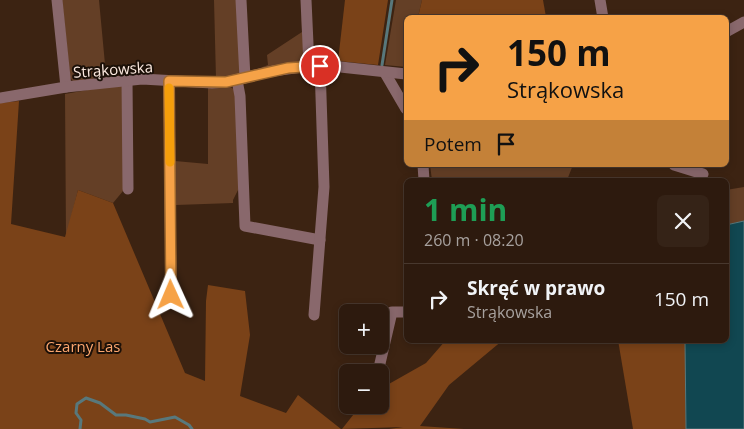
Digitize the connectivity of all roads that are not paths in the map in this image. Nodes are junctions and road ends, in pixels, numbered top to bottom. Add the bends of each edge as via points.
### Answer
1 (57, 0) edge
2 (241, 0) edge
3 (306, 0) edge
4 (600, 0) edge
5 (602, 15) edge
6 (744, 22) edge
7 (729, 30) edge
8 (315, 66) junction
9 (385, 73) junction
10 (404, 74) edge
11 (241, 79) junction
12 (127, 80) junction
13 (169, 81) junction
14 (66, 87) junction
15 (0, 98) edge
16 (404, 105) edge
17 (680, 167) edge
18 (703, 174) dead end
19 (128, 189) dead end
20 (320, 240) junction
21 (171, 295) dead end
22 (404, 312) edge
23 (314, 315) dead end
24 (380, 364) edge

1 - 14 street
2 - 11 street
3 - 8 street
4 - 5 street
6 - 7 street
8 - 9 street, Strąkowska
8 - 11 street, Strąkowska
8 - 20 street via 324,186
9 - 10 street, Strąkowska
9 - 16 street
11 - 13 street, Strąkowska via 212,83
11 - 20 street via 245,226
12 - 13 street, Strąkowska
12 - 14 street, Strąkowska
12 - 19 street
13 - 21 street
14 - 15 street, Strąkowska
17 - 18 street
20 - 23 street
22 - 24 street via 392,312

